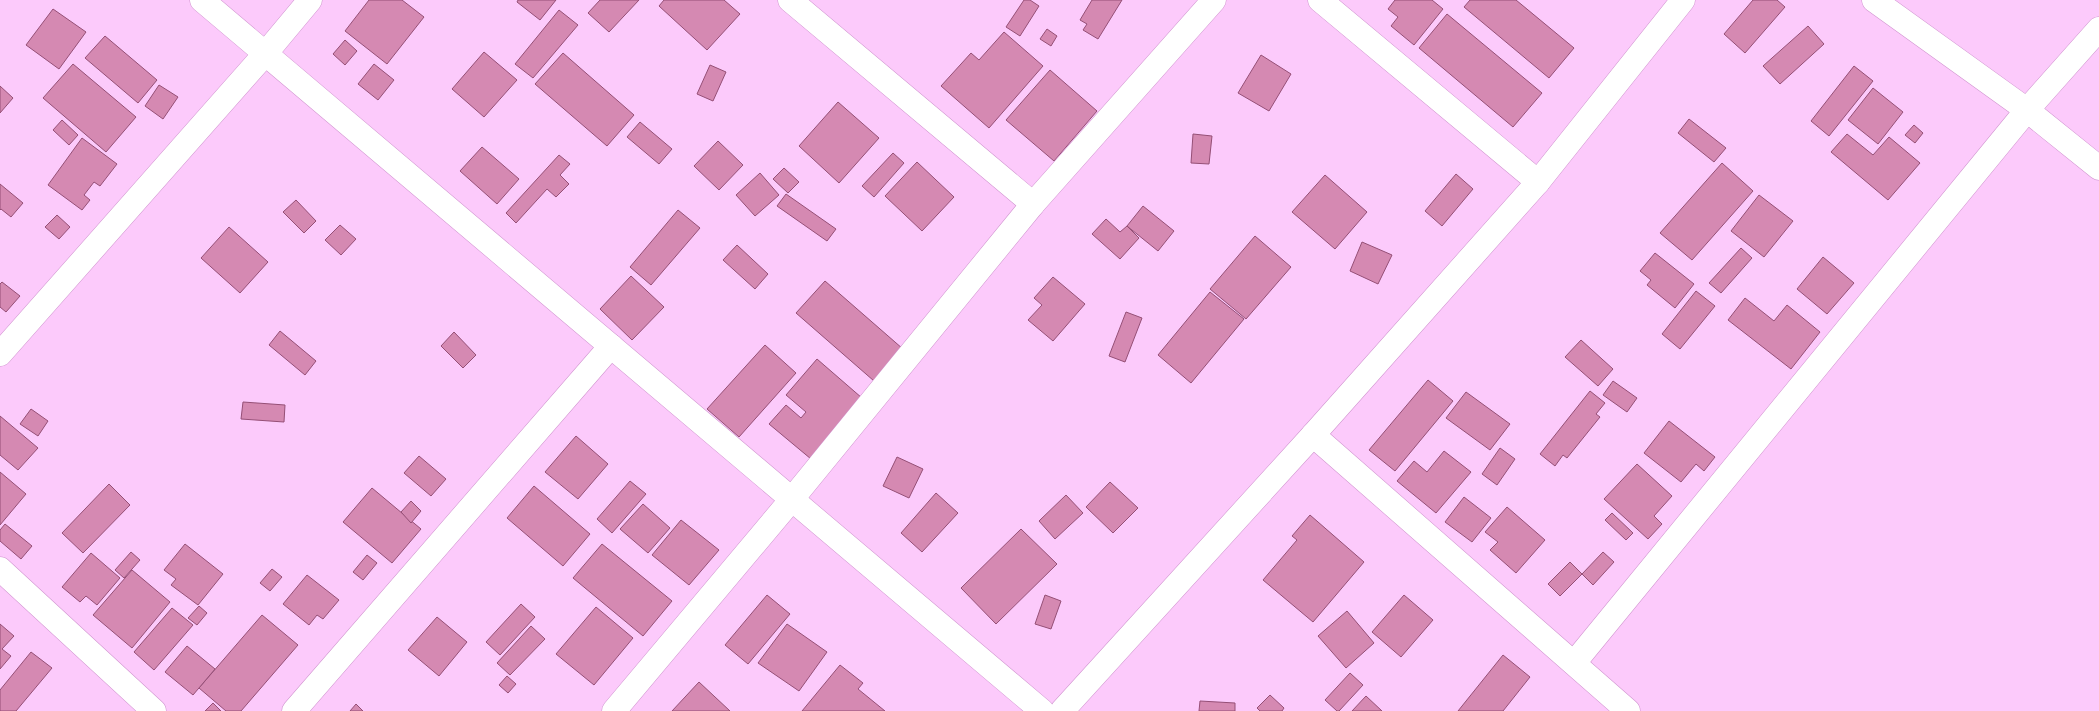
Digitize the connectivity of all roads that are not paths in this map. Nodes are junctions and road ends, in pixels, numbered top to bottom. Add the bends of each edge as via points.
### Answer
1 (202, 0) edge
2 (310, 0) edge
3 (790, 0) edge
4 (1214, 0) edge
5 (1320, 0) edge
6 (1683, 0) edge
7 (1874, 0) edge
8 (2099, 28) edge
9 (265, 54) junction
10 (2027, 110) junction
11 (2099, 168) edge
12 (1538, 182) junction
13 (1033, 204) junction
14 (611, 346) junction
15 (0, 354) edge
16 (1313, 435) junction
17 (792, 499) junction
18 (0, 569) edge
19 (1574, 663) junction
20 (154, 711) edge
21 (294, 711) edge
22 (614, 711) edge
23 (1042, 711) edge
24 (1062, 711) edge
25 (1628, 711) edge

1 - 9 street
2 - 9 street
3 - 13 street
4 - 13 street
5 - 12 street
6 - 12 street
7 - 10 street
8 - 10 street
9 - 14 street
9 - 15 street
10 - 11 street
10 - 19 street
12 - 16 street
13 - 17 street
14 - 17 street
14 - 21 street
16 - 19 street
16 - 24 street
17 - 22 street
17 - 23 street
18 - 20 street
19 - 25 street

